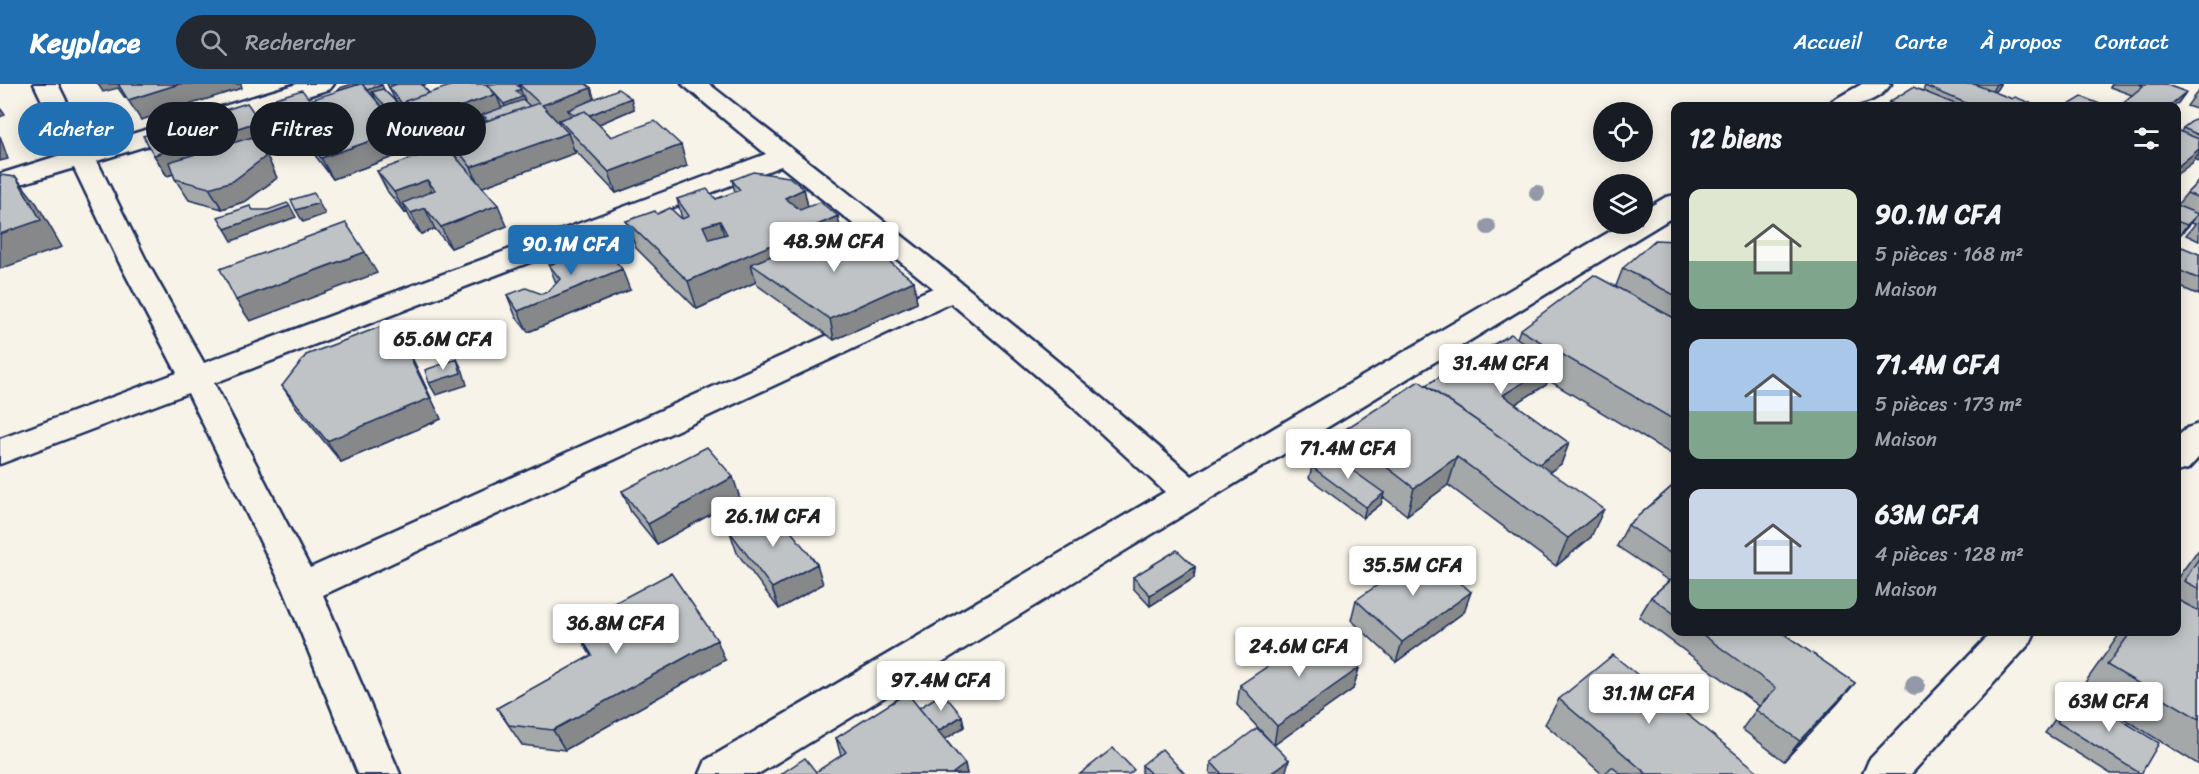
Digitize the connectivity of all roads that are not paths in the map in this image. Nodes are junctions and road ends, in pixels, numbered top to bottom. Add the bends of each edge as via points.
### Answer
1 (46, 84) edge
2 (322, 84) edge
3 (694, 84) edge
4 (1879, 84) edge
5 (1848, 102) edge
6 (783, 156) junction
7 (83, 157) junction
8 (0, 182) edge
9 (1671, 205) edge
10 (1653, 216) edge
11 (1624, 234) edge
12 (954, 290) junction
13 (196, 378) junction
14 (0, 452) edge
15 (1191, 495) junction
16 (302, 588) junction
17 (2012, 636) edge
18 (379, 774) edge
19 (721, 774) edge
20 (1884, 774) edge

1 - 7 street
2 - 7 street
3 - 6 street
4 - 5 street
6 - 12 street
6 - 13 street
7 - 8 street
7 - 13 street via 133,262
9 - 10 street
11 - 15 street
12 - 15 street
12 - 16 street
13 - 14 street
13 - 16 street
15 - 19 street
16 - 18 street
17 - 20 street

